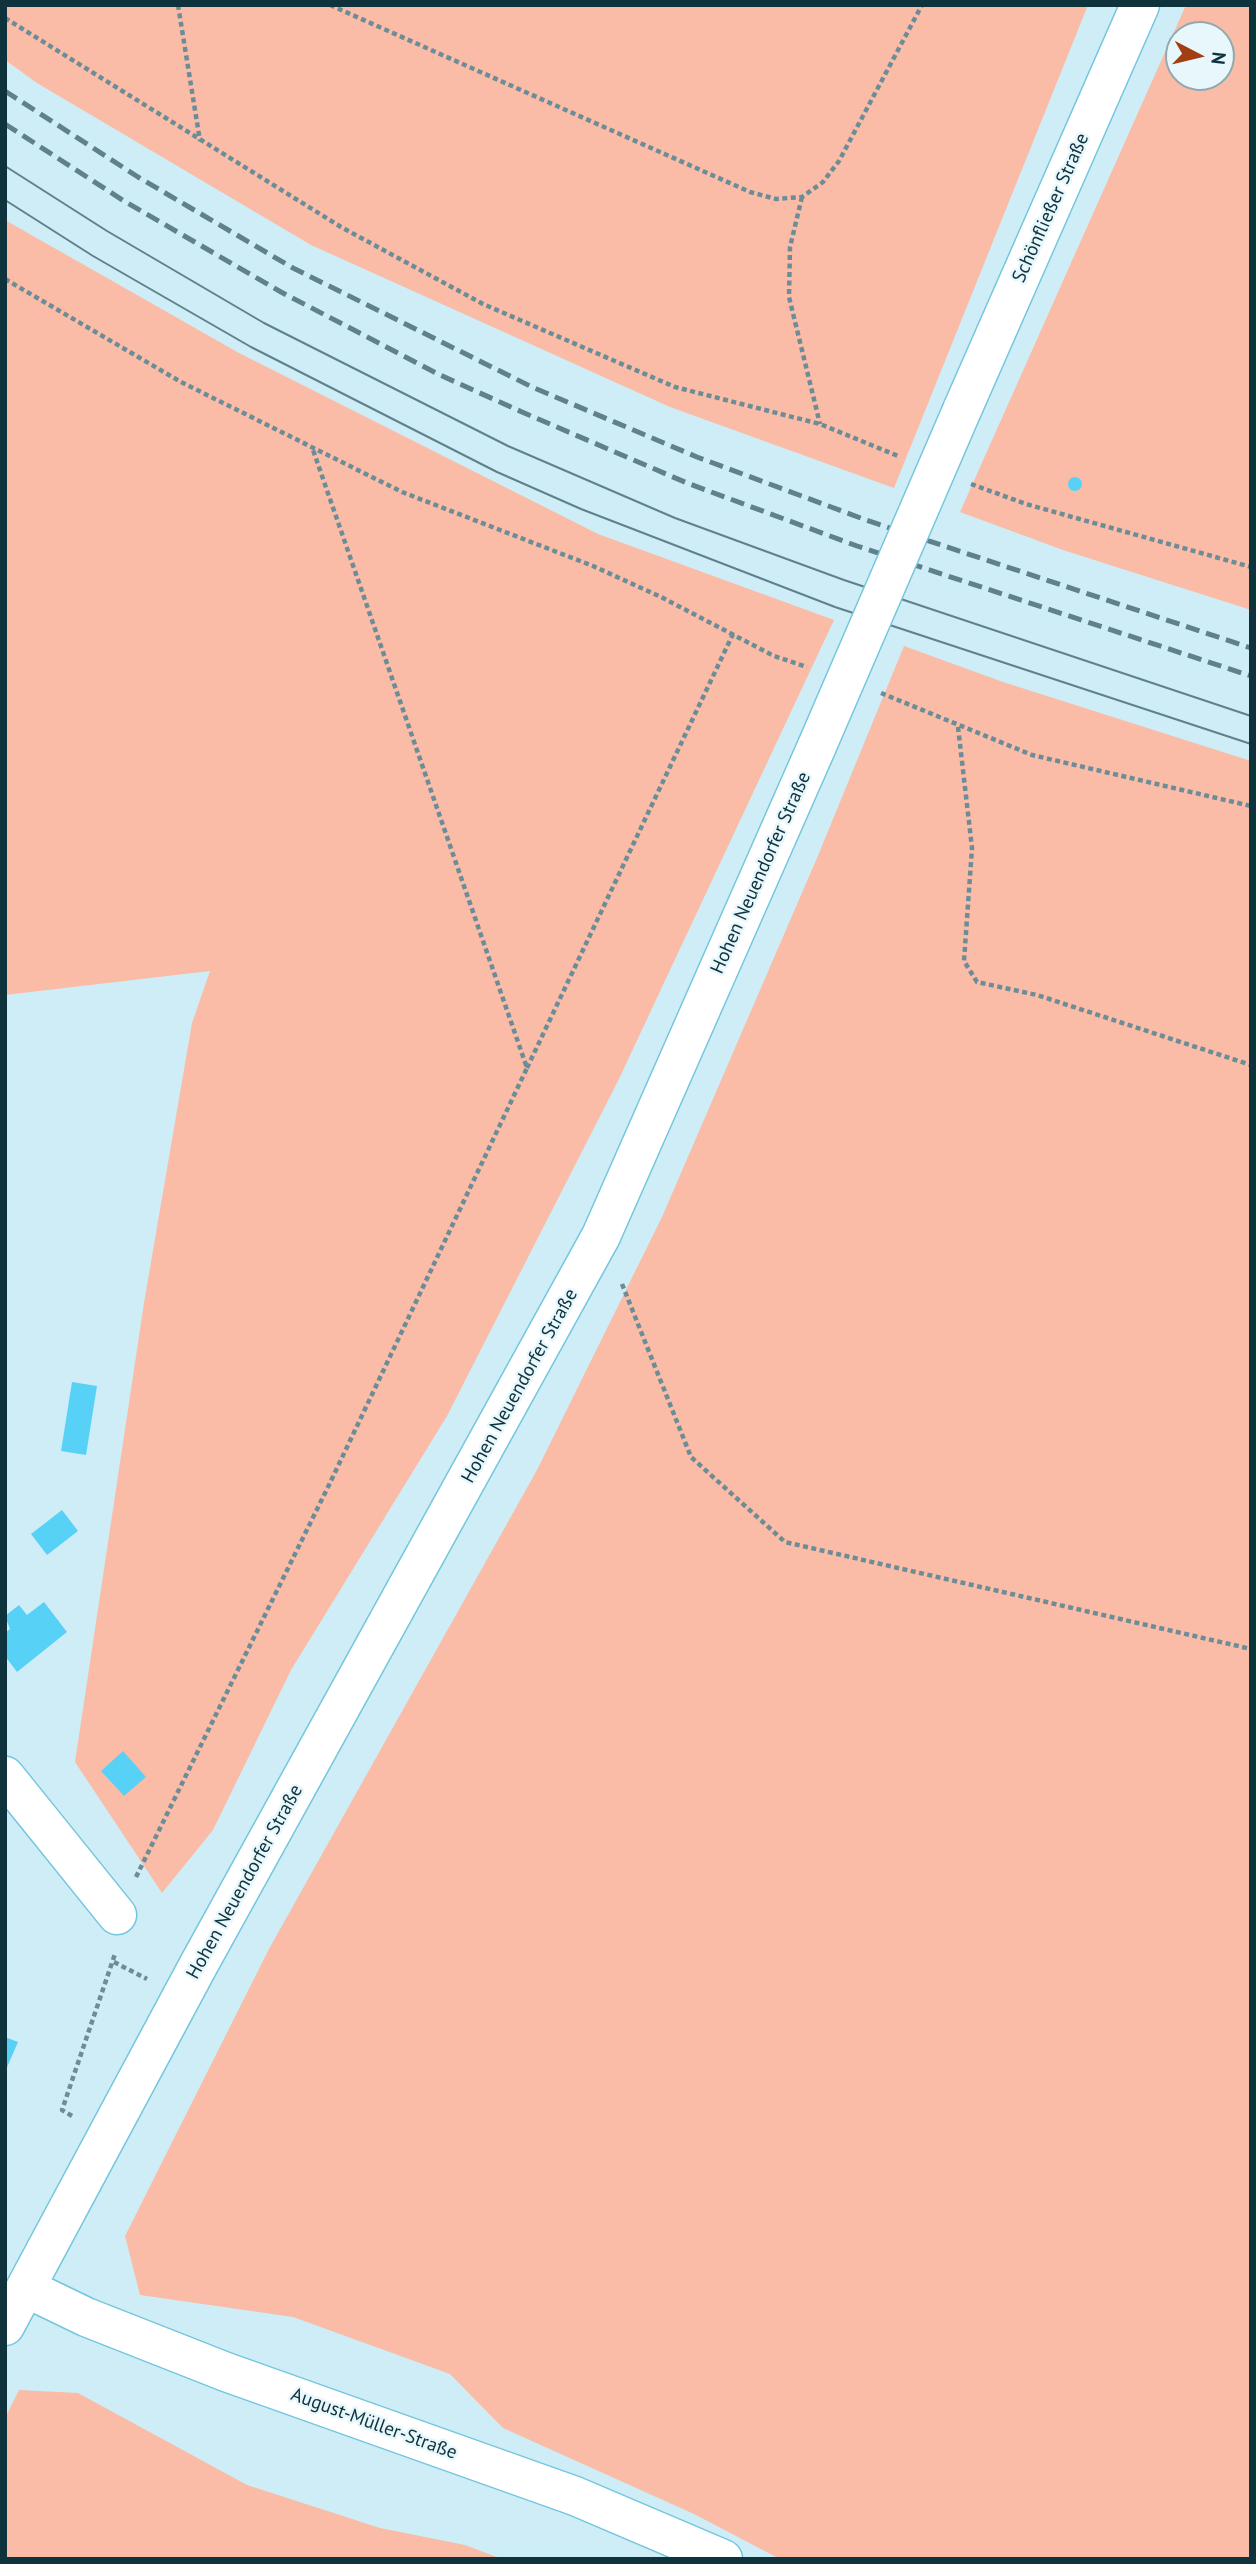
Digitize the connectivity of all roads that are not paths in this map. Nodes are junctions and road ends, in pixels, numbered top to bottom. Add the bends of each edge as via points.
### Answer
1 (1140, 5) edge
2 (962, 410) joint
3 (5, 1776) edge
4 (117, 1915) road end
5 (26, 2288) junction
6 (5, 2326) edge
7 (723, 2559) edge

1 - 2 main road, Schönfließer Straße
2 - 5 main road, Hohen Neuendorfer Straße, bridge via 601,1236 199,1964
3 - 4 main road
5 - 6 main road, Hohen Neuendorfer Straße
5 - 7 main road, August-Müller-Straße via 226,2372 575,2496

